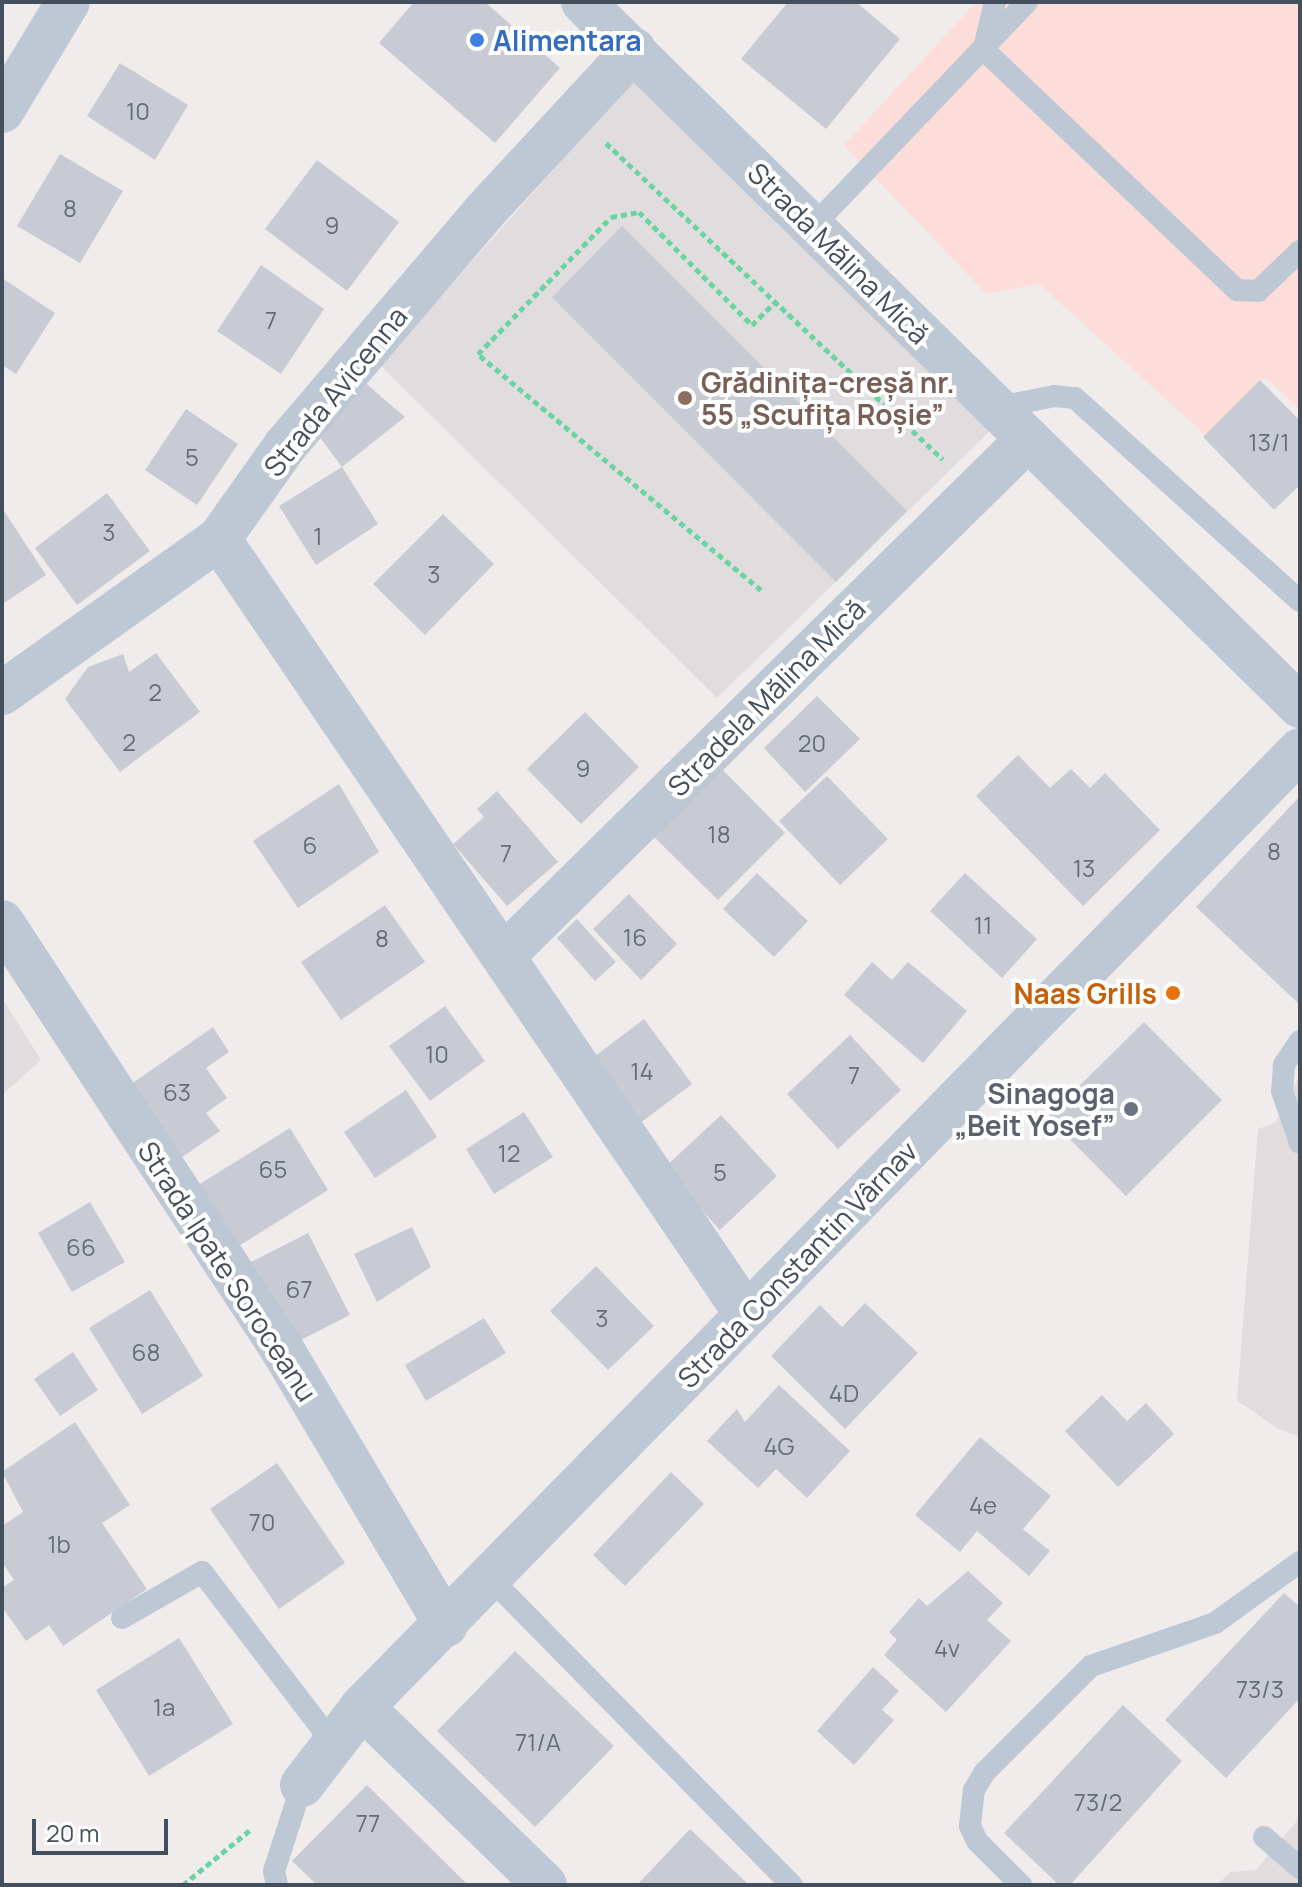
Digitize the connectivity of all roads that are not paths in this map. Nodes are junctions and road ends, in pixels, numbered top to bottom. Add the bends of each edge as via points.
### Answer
1 (68, 2) edge
2 (583, 2) edge
3 (995, 2) edge
4 (1027, 2) edge
5 (634, 50) junction
6 (984, 50) junction
7 (2, 111) edge
8 (813, 226) junction
9 (1300, 251) edge
10 (994, 408) junction
11 (1028, 439) junction
12 (219, 539) junction
13 (1300, 601) edge
14 (2, 693) edge
15 (1300, 706) edge
16 (1300, 750) edge
17 (2, 922) edge
18 (505, 954) junction
19 (1300, 1041) edge
20 (1300, 1143) edge
21 (746, 1314) junction
22 (1300, 1562) edge
23 (492, 1580) junction
24 (122, 1618) dead end
25 (446, 1625) junction
26 (362, 1707) junction
27 (332, 1742) junction
28 (302, 1785) joint
29 (1264, 1837) dead end
30 (1300, 1868) edge
31 (277, 1885) edge
32 (545, 1885) edge
33 (792, 1885) edge
34 (1021, 1885) edge

1 - 7 street
2 - 5 street, Strada Mălina Mică
3 - 6 lane
4 - 6 lane
5 - 8 street, Strada Mălina Mică
5 - 12 street, Strada Avicenna via 285,446
6 - 8 lane
6 - 9 lane via 1237,290 1258,291
8 - 10 street, Strada Mălina Mică
10 - 11 street, Strada Mălina Mică
10 - 13 lane via 1055,396 1075,398
11 - 15 street, Strada Mălina Mică
11 - 18 street, Stradela Mălina Mică
12 - 14 street, Strada Avicenna
12 - 18 street
16 - 21 street, Strada Constantin Vârnav
17 - 25 street, Strada Ipate Soroceanu via 282,1349
18 - 21 street
19 - 20 lane via 1284,1065 1282,1091
21 - 23 street, Strada Constantin Vârnav
22 - 34 lane via 1215,1623 1091,1666 985,1772 974,1790 970,1826 977,1841
23 - 25 street, Strada Constantin Vârnav
23 - 33 lane
24 - 27 lane via 202,1572
25 - 26 street, Strada Constantin Vârnav
26 - 27 street, Strada Constantin Vârnav
26 - 32 street
27 - 28 street, Strada Constantin Vârnav
28 - 31 lane via 274,1871
29 - 30 lane

